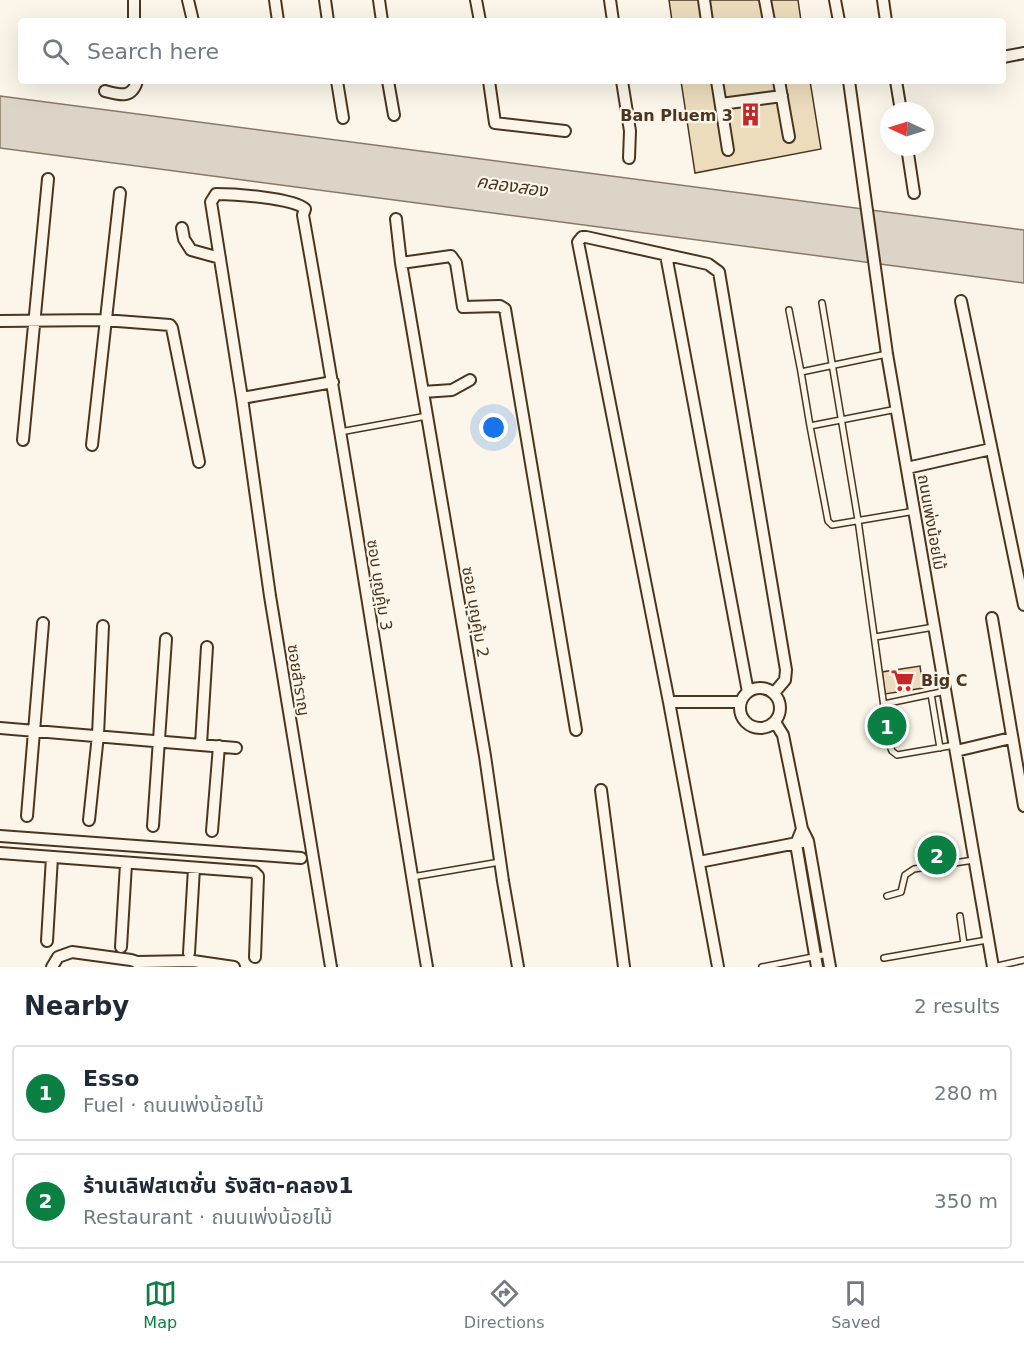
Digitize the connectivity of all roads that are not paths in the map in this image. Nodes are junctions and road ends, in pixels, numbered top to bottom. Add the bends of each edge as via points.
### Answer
1 (134, 0) edge
2 (188, 0) edge
3 (274, 0) edge
4 (325, 0) edge
5 (379, 0) edge
6 (476, 0) edge
7 (610, 0) edge
8 (704, 0) edge
9 (765, 0) edge
10 (835, 0) edge
11 (883, 0) edge
12 (134, 18) edge
13 (192, 18) edge
14 (277, 18) edge
15 (328, 18) edge
16 (382, 18) edge
17 (479, 18) edge
18 (613, 18) edge
19 (707, 18) edge
20 (768, 18) edge
21 (838, 18) edge
22 (886, 18) edge
23 (1024, 53) edge
24 (1006, 56) edge
25 (136, 84) edge
26 (337, 84) edge
27 (389, 84) edge
28 (489, 84) edge
29 (622, 84) edge
30 (717, 84) edge
31 (780, 84) edge
32 (849, 84) edge
33 (896, 84) edge
34 (105, 92) dead end
35 (782, 96) junction
36 (900, 102) edge
37 (720, 104) junction
38 (394, 115) dead end
39 (343, 118) dead end
40 (565, 131) dead end
41 (789, 137) dead end
42 (728, 150) dead end
43 (908, 156) edge
44 (629, 158) dead end
45 (48, 179) dead end
46 (120, 193) dead end
47 (914, 193) dead end
48 (305, 209) joint
49 (396, 219) dead end
50 (182, 228) dead end
51 (666, 255) junction
52 (220, 258) junction
53 (401, 263) junction
54 (961, 301) dead end
55 (822, 303) dead end
56 (789, 310) dead end
57 (33, 320) junction
58 (104, 320) junction
59 (0, 321) edge
60 (887, 354) junction
61 (831, 367) junction
62 (801, 372) junction
63 (470, 380) dead end
64 (333, 382) junction
65 (423, 392) junction
66 (242, 398) junction
67 (897, 409) junction
68 (427, 416) junction
69 (842, 421) junction
70 (810, 426) junction
71 (340, 432) junction
72 (23, 440) dead end
73 (92, 445) dead end
74 (991, 449) junction
75 (199, 462) dead end
76 (907, 468) junction
77 (915, 511) junction
78 (858, 520) junction
79 (1024, 604) edge
80 (992, 618) dead end
81 (43, 623) dead end
82 (103, 626) dead end
83 (934, 627) junction
84 (875, 637) junction
85 (166, 639) dead end
86 (207, 647) dead end
87 (946, 691) junction
88 (774, 693) junction
89 (931, 694) junction
90 (744, 697) junction
91 (669, 702) junction
92 (884, 704) junction
93 (775, 722) junction
94 (0, 728) edge
95 (576, 730) dead end
96 (35, 731) junction
97 (98, 735) junction
98 (1011, 738) junction
99 (159, 741) junction
100 (201, 744) junction
101 (219, 746) junction
102 (236, 748) dead end
103 (940, 748) junction
104 (955, 748) junction
105 (600, 790) dead end
106 (1024, 806) edge
107 (27, 816) dead end
108 (89, 820) dead end
109 (153, 826) dead end
110 (802, 829) junction
111 (212, 831) dead end
112 (0, 836) edge
113 (808, 841) junction
114 (796, 844) junction
115 (0, 854) edge
116 (52, 857) junction
117 (302, 858) dead end
118 (974, 860) junction
119 (500, 862) junction
120 (699, 862) junction
121 (126, 864) junction
122 (194, 868) junction
123 (411, 877) junction
124 (886, 896) dead end
125 (960, 916) dead end
126 (987, 940) junction
127 (47, 941) dead end
128 (964, 944) junction
129 (121, 946) dead end
130 (189, 953) dead end
131 (828, 954) junction
132 (255, 957) dead end
133 (884, 958) dead end
134 (1024, 960) edge
135 (816, 962) edge
136 (138, 964) edge
137 (52, 967) edge
138 (234, 967) edge
139 (331, 967) edge
140 (427, 967) edge
141 (518, 967) edge
142 (624, 967) edge
143 (718, 967) edge
144 (762, 967) edge
145 (830, 967) edge
146 (993, 967) edge

1 - 12 street
2 - 13 street
3 - 14 street
4 - 15 street
5 - 16 street
6 - 17 street
7 - 18 street
8 - 19 street
9 - 20 street
10 - 21 street
11 - 22 street
23 - 24 street
25 - 34 street via 130,93
26 - 39 street
27 - 38 street
28 - 40 street via 495,123
29 - 44 street via 630,131
30 - 37 street
31 - 35 street
32 - 60 street, ถนนเพ่งน้อยไม้
33 - 36 street
35 - 37 street
35 - 41 street
37 - 42 street
43 - 47 street
45 - 57 street
46 - 58 street
48 - 52 street, ซอยสำราญ via 300,204 216,194 211,202
48 - 64 street, ซอบ บุญคุ้ม 3
49 - 53 street, ซอย บุญคุ้ม 2
50 - 52 street via 191,250
51 - 88 street via 708,264 719,272 786,670 785,680
51 - 90 street
51 - 91 street via 586,237 578,242
52 - 66 street, ซอยสำราญ
53 - 65 street, ซอย บุญคุ้ม 2
53 - 95 street via 451,256 456,263 463,307 505,309
54 - 74 street
55 - 61 lane
56 - 62 lane
57 - 58 street
57 - 59 street
57 - 72 street
58 - 73 street
58 - 75 street via 166,324 172,328
60 - 61 lane
60 - 67 street, ถนนเพ่งน้อยไม้
61 - 62 lane
61 - 69 lane
62 - 70 lane
63 - 65 street via 452,390
64 - 66 street
64 - 71 street, ซอบ บุญคุ้ม 3
65 - 68 street, ซอย บุญคุ้ม 2
66 - 139 street, ซอยสำราญ
67 - 69 lane
67 - 76 street, ถนนเพ่งน้อยไม้
68 - 71 lane
68 - 119 street, ซอย บุญคุ้ม 2
69 - 70 lane
69 - 78 lane
70 - 78 lane via 830,523
71 - 123 street, ซอบ บุญคุ้ม 3
74 - 76 street
74 - 79 street
76 - 77 street, ถนนเพ่งน้อยไม้
77 - 78 lane
77 - 83 street, ถนนเพ่งน้อยไม้
78 - 84 lane
80 - 98 street
81 - 96 street
82 - 97 street
83 - 84 lane
83 - 87 street, ถนนเพ่งน้อยไม้
84 - 92 lane
85 - 99 street
86 - 100 street
87 - 89 lane
87 - 104 street, ถนนเพ่งน้อยไม้
88 - 90 street via 758,688
88 - 93 street via 780,709
89 - 92 lane
89 - 103 lane
90 - 91 street
90 - 93 street via 741,715 745,721 766,728
91 - 120 street
92 - 103 lane via 889,743 897,755
93 - 110 street via 783,735
94 - 96 street
96 - 97 street
96 - 107 street
97 - 99 street
97 - 108 street
98 - 104 street
98 - 106 street
99 - 100 street
99 - 109 street
100 - 101 street
101 - 102 street
101 - 111 street
103 - 104 lane
104 - 118 street, ถนนเพ่งน้อยไม้
105 - 142 street
110 - 113 street
110 - 114 street
112 - 117 street
113 - 114 street
113 - 131 street
114 - 120 street
114 - 135 street
115 - 116 street
116 - 121 street
116 - 127 street
118 - 124 lane via 914,869 905,875 901,892
118 - 126 street, ถนนเพ่งน้อยไม้
119 - 123 lane
119 - 141 street, ซอย บุญคุ้ม 2
120 - 143 street
121 - 122 street
121 - 129 street
122 - 130 street
122 - 132 street via 257,874
123 - 140 street, ซอบ บุญคุ้ม 3
125 - 128 lane
126 - 128 lane
126 - 146 street, ถนนเพ่งน้อยไม้
128 - 133 lane
131 - 135 lane
131 - 145 street
134 - 146 lane
135 - 144 lane
136 - 137 street via 72,952 58,957
136 - 138 street via 193,961

